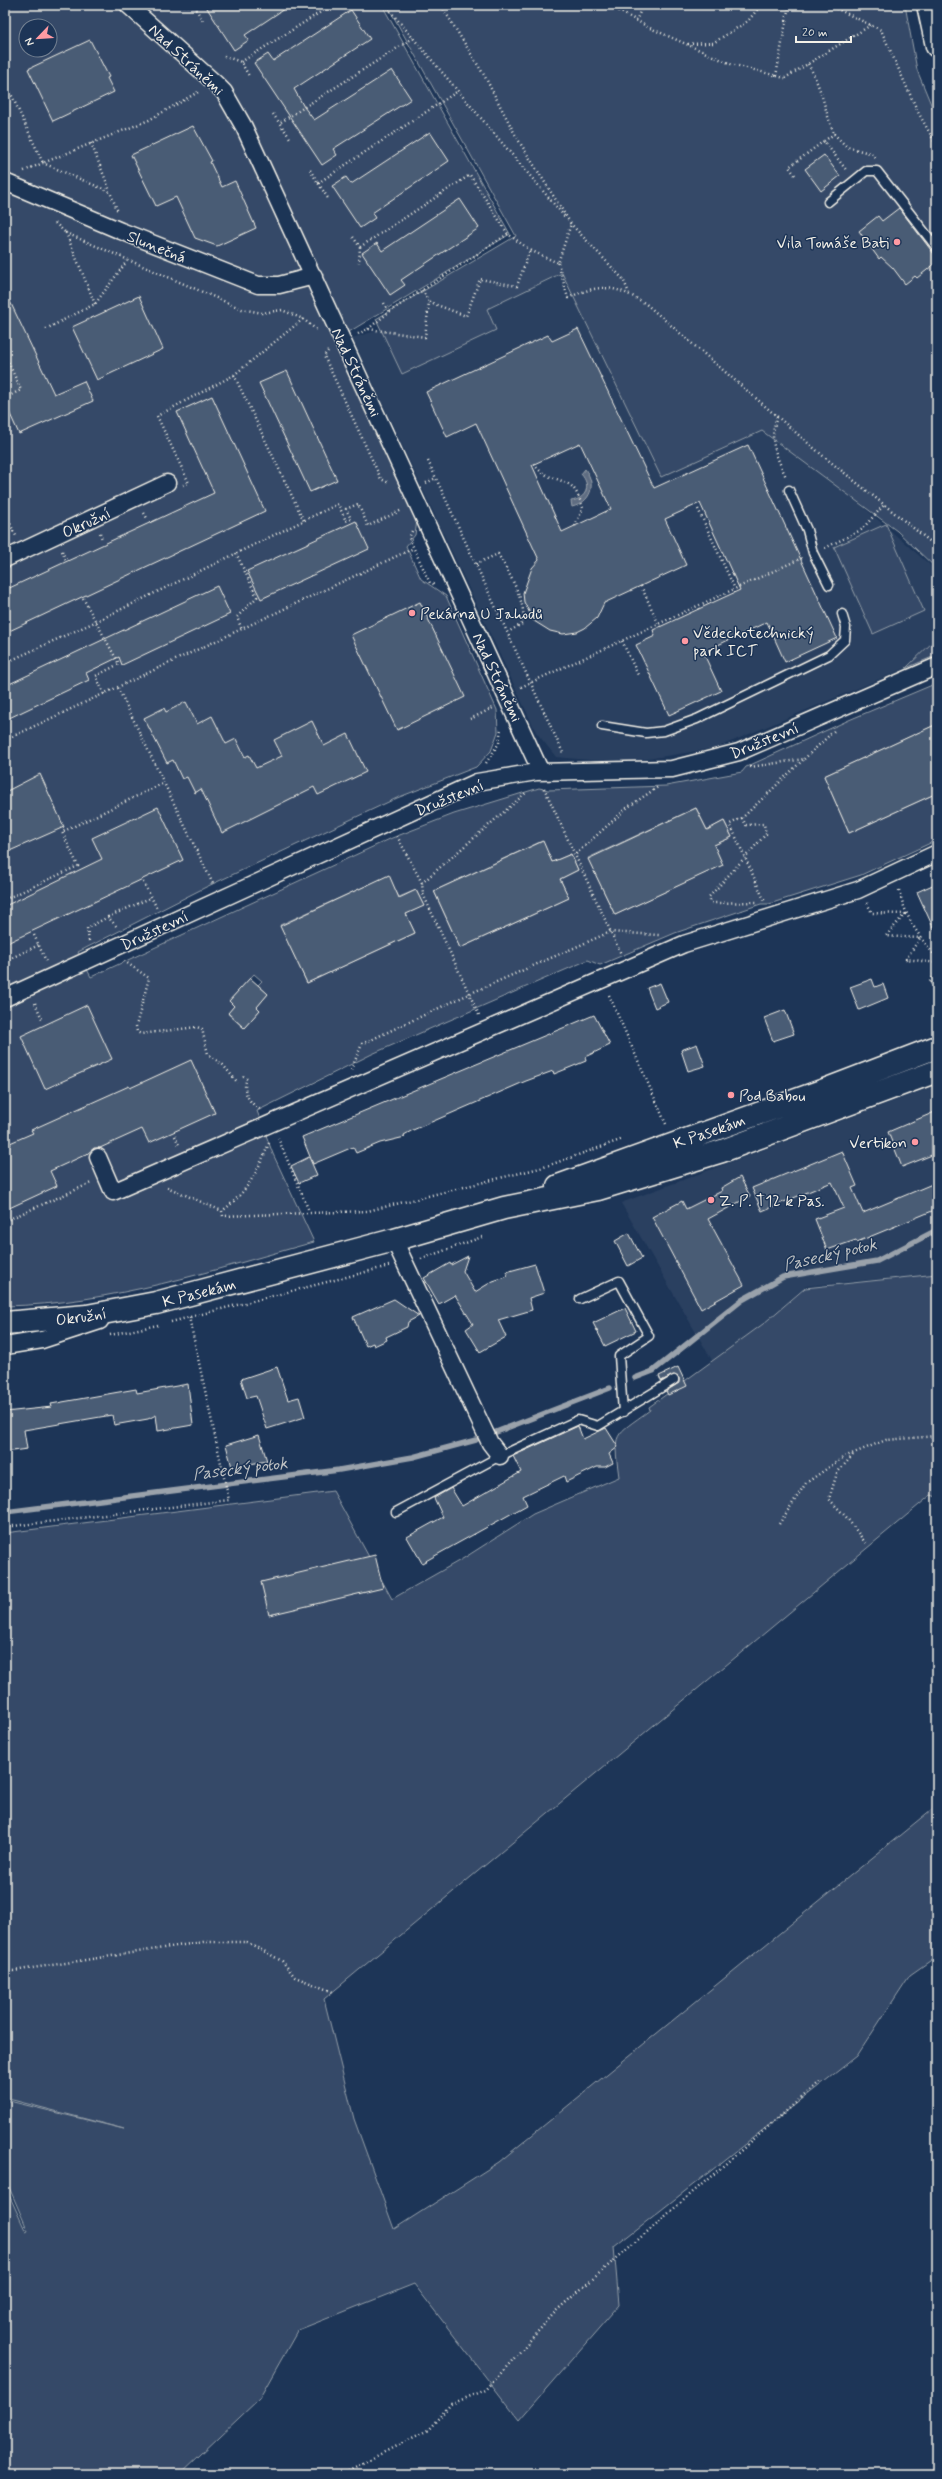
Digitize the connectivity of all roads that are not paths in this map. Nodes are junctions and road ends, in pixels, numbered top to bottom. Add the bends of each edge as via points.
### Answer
1 (128, 5) edge
2 (928, 5) edge
3 (937, 46) edge
4 (5, 182) edge
5 (828, 202) dead end
6 (937, 248) edge
7 (314, 276) junction
8 (167, 483) dead end
9 (789, 490) road end
10 (5, 559) edge
11 (829, 585) dead end
12 (842, 614) dead end
13 (937, 666) edge
14 (602, 726) dead end
15 (541, 781) junction
16 (937, 853) edge
17 (5, 998) edge
18 (937, 1046) edge
19 (937, 1071) edge
20 (98, 1157) dead end
21 (504, 1208) junction
22 (394, 1240) junction
23 (580, 1299) dead end
24 (156, 1303) junction
25 (5, 1323) edge
26 (5, 1346) edge
27 (674, 1380) dead end
28 (623, 1412) junction
29 (500, 1456) junction
30 (396, 1512) dead end

1 - 7 street, Nad Stráněmi via 224,92 244,127
2 - 3 street
4 - 7 street, Slunečná via 258,285 279,285
5 - 6 lane via 866,171 875,170 882,175
7 - 15 street, Nad Stráněmi via 337,344
8 - 10 street, Okružní
9 - 11 lane via 807,530 813,553
12 - 14 lane via 846,627 845,640 830,655 697,719 664,731 646,733
13 - 15 street, Družstevní via 739,752 672,769 571,771
15 - 17 street, Družstevní via 477,782
16 - 20 street via 858,890 704,937 270,1118 113,1192
18 - 21 street, K Pasekám via 758,1114 593,1172
19 - 21 street, K Pasekám via 680,1164 598,1189
21 - 22 street, K Pasekám
22 - 24 street, K Pasekám
22 - 29 street via 490,1443
23 - 28 lane via 619,1281 649,1336 619,1356
24 - 25 street, Okružní via 87,1316
24 - 26 street, K Pasekám via 42,1340
27 - 28 lane
28 - 29 lane via 598,1426 578,1420
29 - 30 lane

